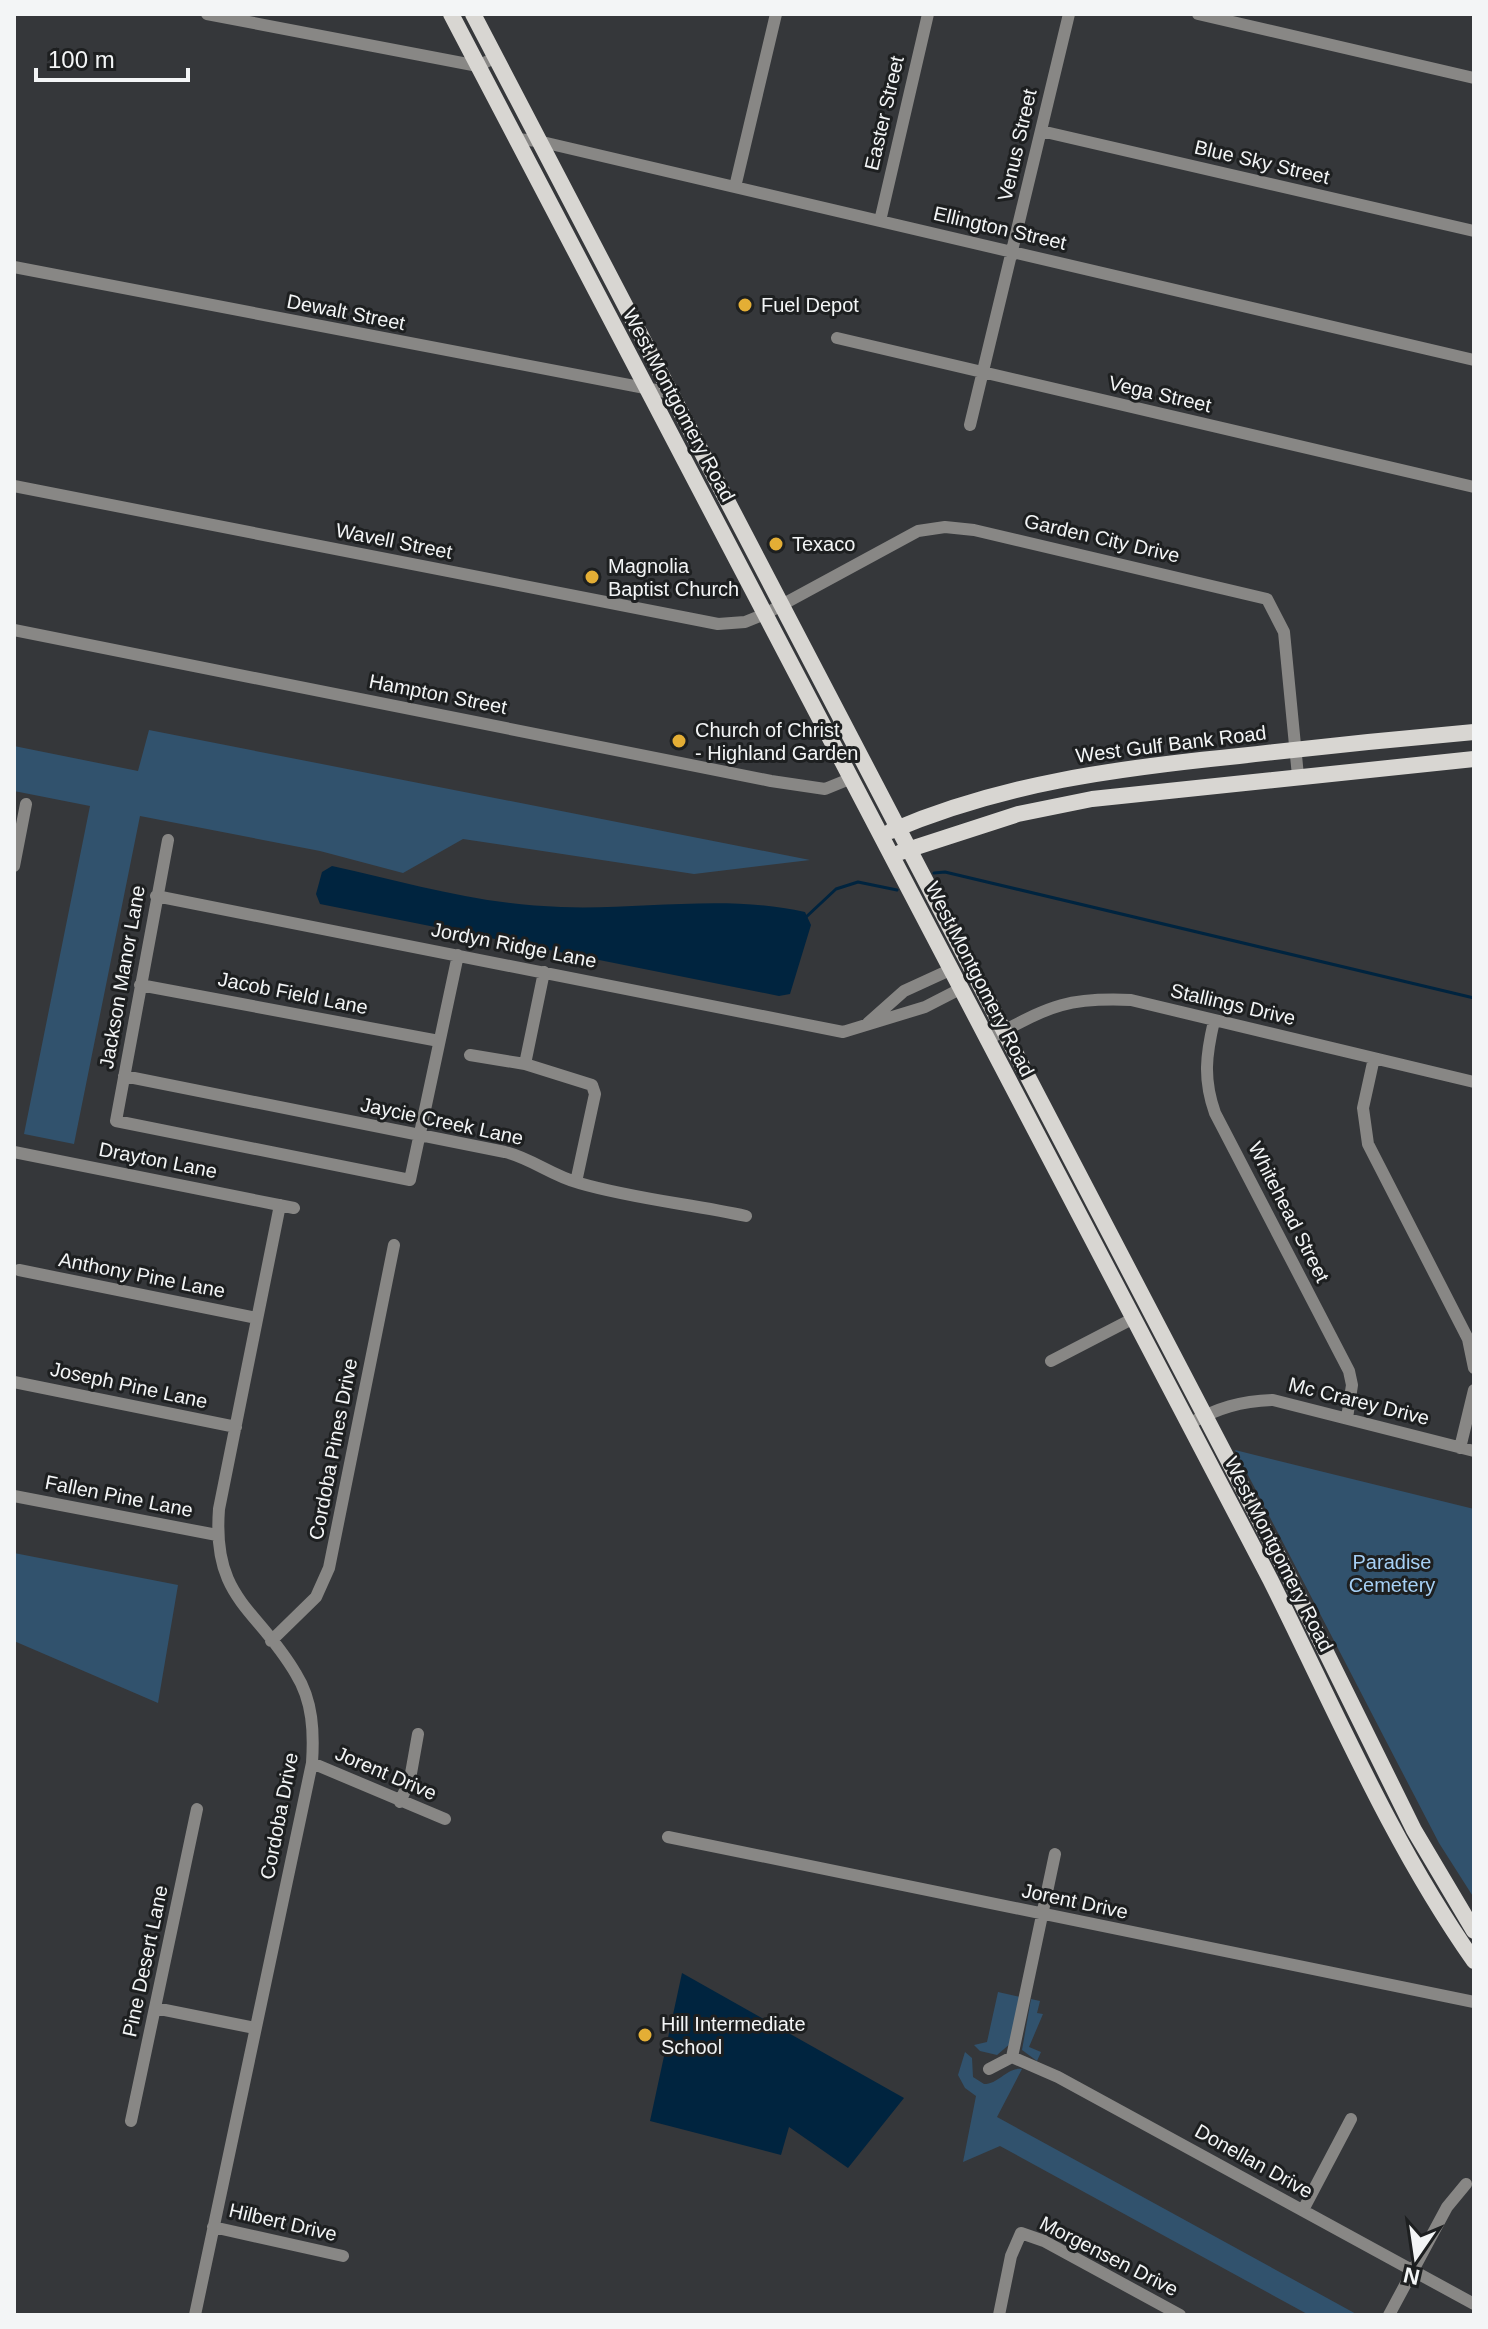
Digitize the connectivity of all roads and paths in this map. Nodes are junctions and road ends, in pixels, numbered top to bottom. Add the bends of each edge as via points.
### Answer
1 (207, 14) edge
2 (451, 14) edge
3 (473, 14) edge
4 (776, 14) edge
5 (928, 14) edge
6 (1069, 14) edge
7 (1198, 14) edge
8 (496, 57) junction
9 (478, 66) junction
10 (1474, 78) edge
11 (1041, 131) junction
12 (516, 139) junction
13 (538, 141) junction
14 (735, 187) junction
15 (880, 221) junction
16 (1474, 231) edge
17 (1013, 251) junction
18 (14, 267) edge
19 (837, 338) dead end
20 (1474, 360) edge
21 (982, 373) junction
22 (648, 389) junction
23 (671, 393) junction
24 (970, 425) dead end
25 (14, 486) edge
26 (1474, 487) edge
27 (773, 610) junction
28 (14, 630) edge
29 (1470, 733) edge
30 (1295, 750) junction
31 (1471, 759) edge
32 (1088, 773) junction
33 (1298, 776) junction
34 (852, 778) junction
35 (1092, 799) junction
36 (26, 804) dead end
37 (890, 831) junction
38 (168, 840) dead end
39 (901, 852) junction
40 (14, 866) edge
41 (156, 896) junction
42 (458, 955) junction
43 (952, 969) junction
44 (544, 972) junction
45 (140, 985) junction
46 (962, 988) junction
47 (1214, 1021) junction
48 (864, 1026) junction
49 (996, 1035) junction
50 (439, 1041) junction
51 (470, 1055) dead end
52 (1374, 1058) junction
53 (525, 1064) junction
54 (124, 1076) junction
55 (1474, 1082) edge
56 (419, 1135) junction
57 (14, 1152) edge
58 (576, 1182) junction
59 (280, 1205) junction
60 (294, 1208) dead end
61 (746, 1216) dead end
62 (394, 1245) dead end
63 (19, 1270) dead end
64 (257, 1318) junction
65 (1134, 1318) junction
66 (1051, 1361) dead end
67 (1474, 1368) edge
68 (14, 1382) edge
69 (1474, 1390) edge
70 (1205, 1415) junction
71 (1347, 1418) junction
72 (1189, 1424) junction
73 (236, 1427) junction
74 (1460, 1448) junction
75 (1474, 1451) edge
76 (14, 1496) edge
77 (217, 1535) junction
78 (271, 1641) junction
79 (418, 1734) dead end
80 (312, 1763) junction
81 (400, 1802) junction
82 (197, 1809) dead end
83 (445, 1819) dead end
84 (668, 1837) dead end
85 (1055, 1854) dead end
86 (1042, 1915) junction
87 (1474, 1931) edge
88 (1474, 1961) edge
89 (1474, 2002) edge
90 (155, 2008) junction
91 (255, 2028) junction
92 (1012, 2057) junction
93 (989, 2069) dead end
94 (1351, 2119) dead end
95 (131, 2121) dead end
96 (1466, 2184) dead end
97 (1303, 2210) junction
98 (213, 2227) junction
99 (343, 2256) dead end
100 (1413, 2271) junction
101 (1474, 2304) edge
102 (195, 2315) edge
103 (999, 2315) edge
104 (1180, 2315) edge
105 (1389, 2315) edge

1 - 9 street
2 - 9 main road, West Montgomery Road
3 - 8 main road, West Montgomery Road
4 - 14 street
5 - 15 street, Easter Street
6 - 11 street, Venus Street
7 - 10 street
8 - 9 street
8 - 13 main road, West Montgomery Road
9 - 12 main road, West Montgomery Road
11 - 16 street, Blue Sky Street
11 - 17 street, Venus Street
12 - 13 street, Ellington Street
12 - 22 main road, West Montgomery Road
13 - 14 street, Ellington Street
13 - 23 main road, West Montgomery Road
14 - 15 street, Ellington Street
15 - 17 street, Ellington Street
17 - 20 street, Ellington Street
17 - 21 street, Venus Street
18 - 22 street, Dewalt Street
19 - 21 street, Vega Street
21 - 24 street, Venus Street
21 - 26 street, Vega Street
22 - 23 street, Dewalt Street
22 - 27 main road, West Montgomery Road
23 - 27 main road, West Montgomery Road
25 - 27 street, Wavell Street via 718,624 745,622
27 - 30 street, Garden City Drive via 918,531 945,527 1246,592 1267,599 1284,632
27 - 34 main road, West Montgomery Road
27 - 37 main road, West Montgomery Road
28 - 34 street, Hampton Street via 771,781 825,789
29 - 30 main road, West Gulf Bank Road
29 - 31 main road
30 - 32 main road, West Gulf Bank Road
30 - 33 street, Garden City Drive
31 - 33 main road
32 - 35 main road
32 - 37 main road, West Gulf Bank Road via 1019,787
33 - 35 main road
34 - 37 main road, West Montgomery Road
35 - 39 main road via 1018,814
36 - 40 street
37 - 39 main road, West Montgomery Road
38 - 41 street, Jackson Manor Lane
39 - 43 main road, West Montgomery Road
39 - 49 main road, West Montgomery Road
41 - 42 street, Jordyn Ridge Lane
41 - 45 street, Jackson Manor Lane
42 - 44 street, Jordyn Ridge Lane
42 - 50 street
43 - 46 main road, West Montgomery Road
43 - 48 street via 904,991
44 - 48 street, Jordyn Ridge Lane via 843,1032
44 - 53 street
45 - 50 street, Jacob Field Lane
45 - 54 street, Jackson Manor Lane
46 - 48 street, Jordyn Ridge Lane via 925,1007
46 - 49 main road, West Montgomery Road
47 - 49 street, Stallings Drive via 1131,1000 1088,998 1061,1003
47 - 52 street, Stallings Drive
47 - 71 street, Whitehead Street via 1204,1064 1211,1101 1349,1371
49 - 65 main road, West Montgomery Road
49 - 70 main road, West Montgomery Road
50 - 56 street
51 - 53 street
52 - 55 street, Stallings Drive
52 - 67 street via 1363,1108 1368,1144 1468,1339
53 - 58 street via 592,1085 595,1094
54 - 56 street, Jaycie Creek Lane
54 - 56 street, Jackson Manor Lane via 116,1121 410,1180
56 - 58 street, Jaycie Creek Lane via 522,1155 547,1173
57 - 59 street, Drayton Lane
58 - 61 street, Jaycie Creek Lane
59 - 60 street, Drayton Lane
59 - 64 street, Cordoba Drive
62 - 78 street, Cordoba Pines Drive via 329,1568 316,1597
63 - 64 street, Anthony Pine Lane
64 - 73 street, Cordoba Drive
65 - 66 street
65 - 72 main road, West Montgomery Road
68 - 73 street, Joseph Pine Lane
69 - 74 street
70 - 71 street, Mc Crarey Drive via 1245,1401 1273,1400
70 - 72 street, Mc Crarey Drive
70 - 87 main road, West Montgomery Road via 1414,1830
71 - 74 street, Mc Crarey Drive
72 - 88 main road, West Montgomery Road via 1399,1839
73 - 77 street, Cordoba Drive
74 - 75 street, Mc Crarey Drive
76 - 77 street, Fallen Pine Lane
77 - 78 street, Cordoba Drive via 229,1586
78 - 80 street, Cordoba Drive via 298,1676 305,1696 312,1719
79 - 81 street
80 - 81 street, Jorent Drive
80 - 91 street, Cordoba Drive
81 - 83 street, Jorent Drive
82 - 90 street, Pine Desert Lane
84 - 86 street, Jorent Drive
85 - 86 street
86 - 89 street, Jorent Drive
86 - 92 street
90 - 91 street
90 - 95 street, Pine Desert Lane
91 - 98 street, Cordoba Drive
92 - 93 street
92 - 97 street, Donellan Drive
94 - 97 street
96 - 100 street via 1447,2207
97 - 100 street, Donellan Drive
98 - 99 street, Hilbert Drive
98 - 102 street, Cordoba Drive
100 - 101 street, Donellan Drive
100 - 105 street
103 - 104 street, Morgensen Drive via 1021,2233

